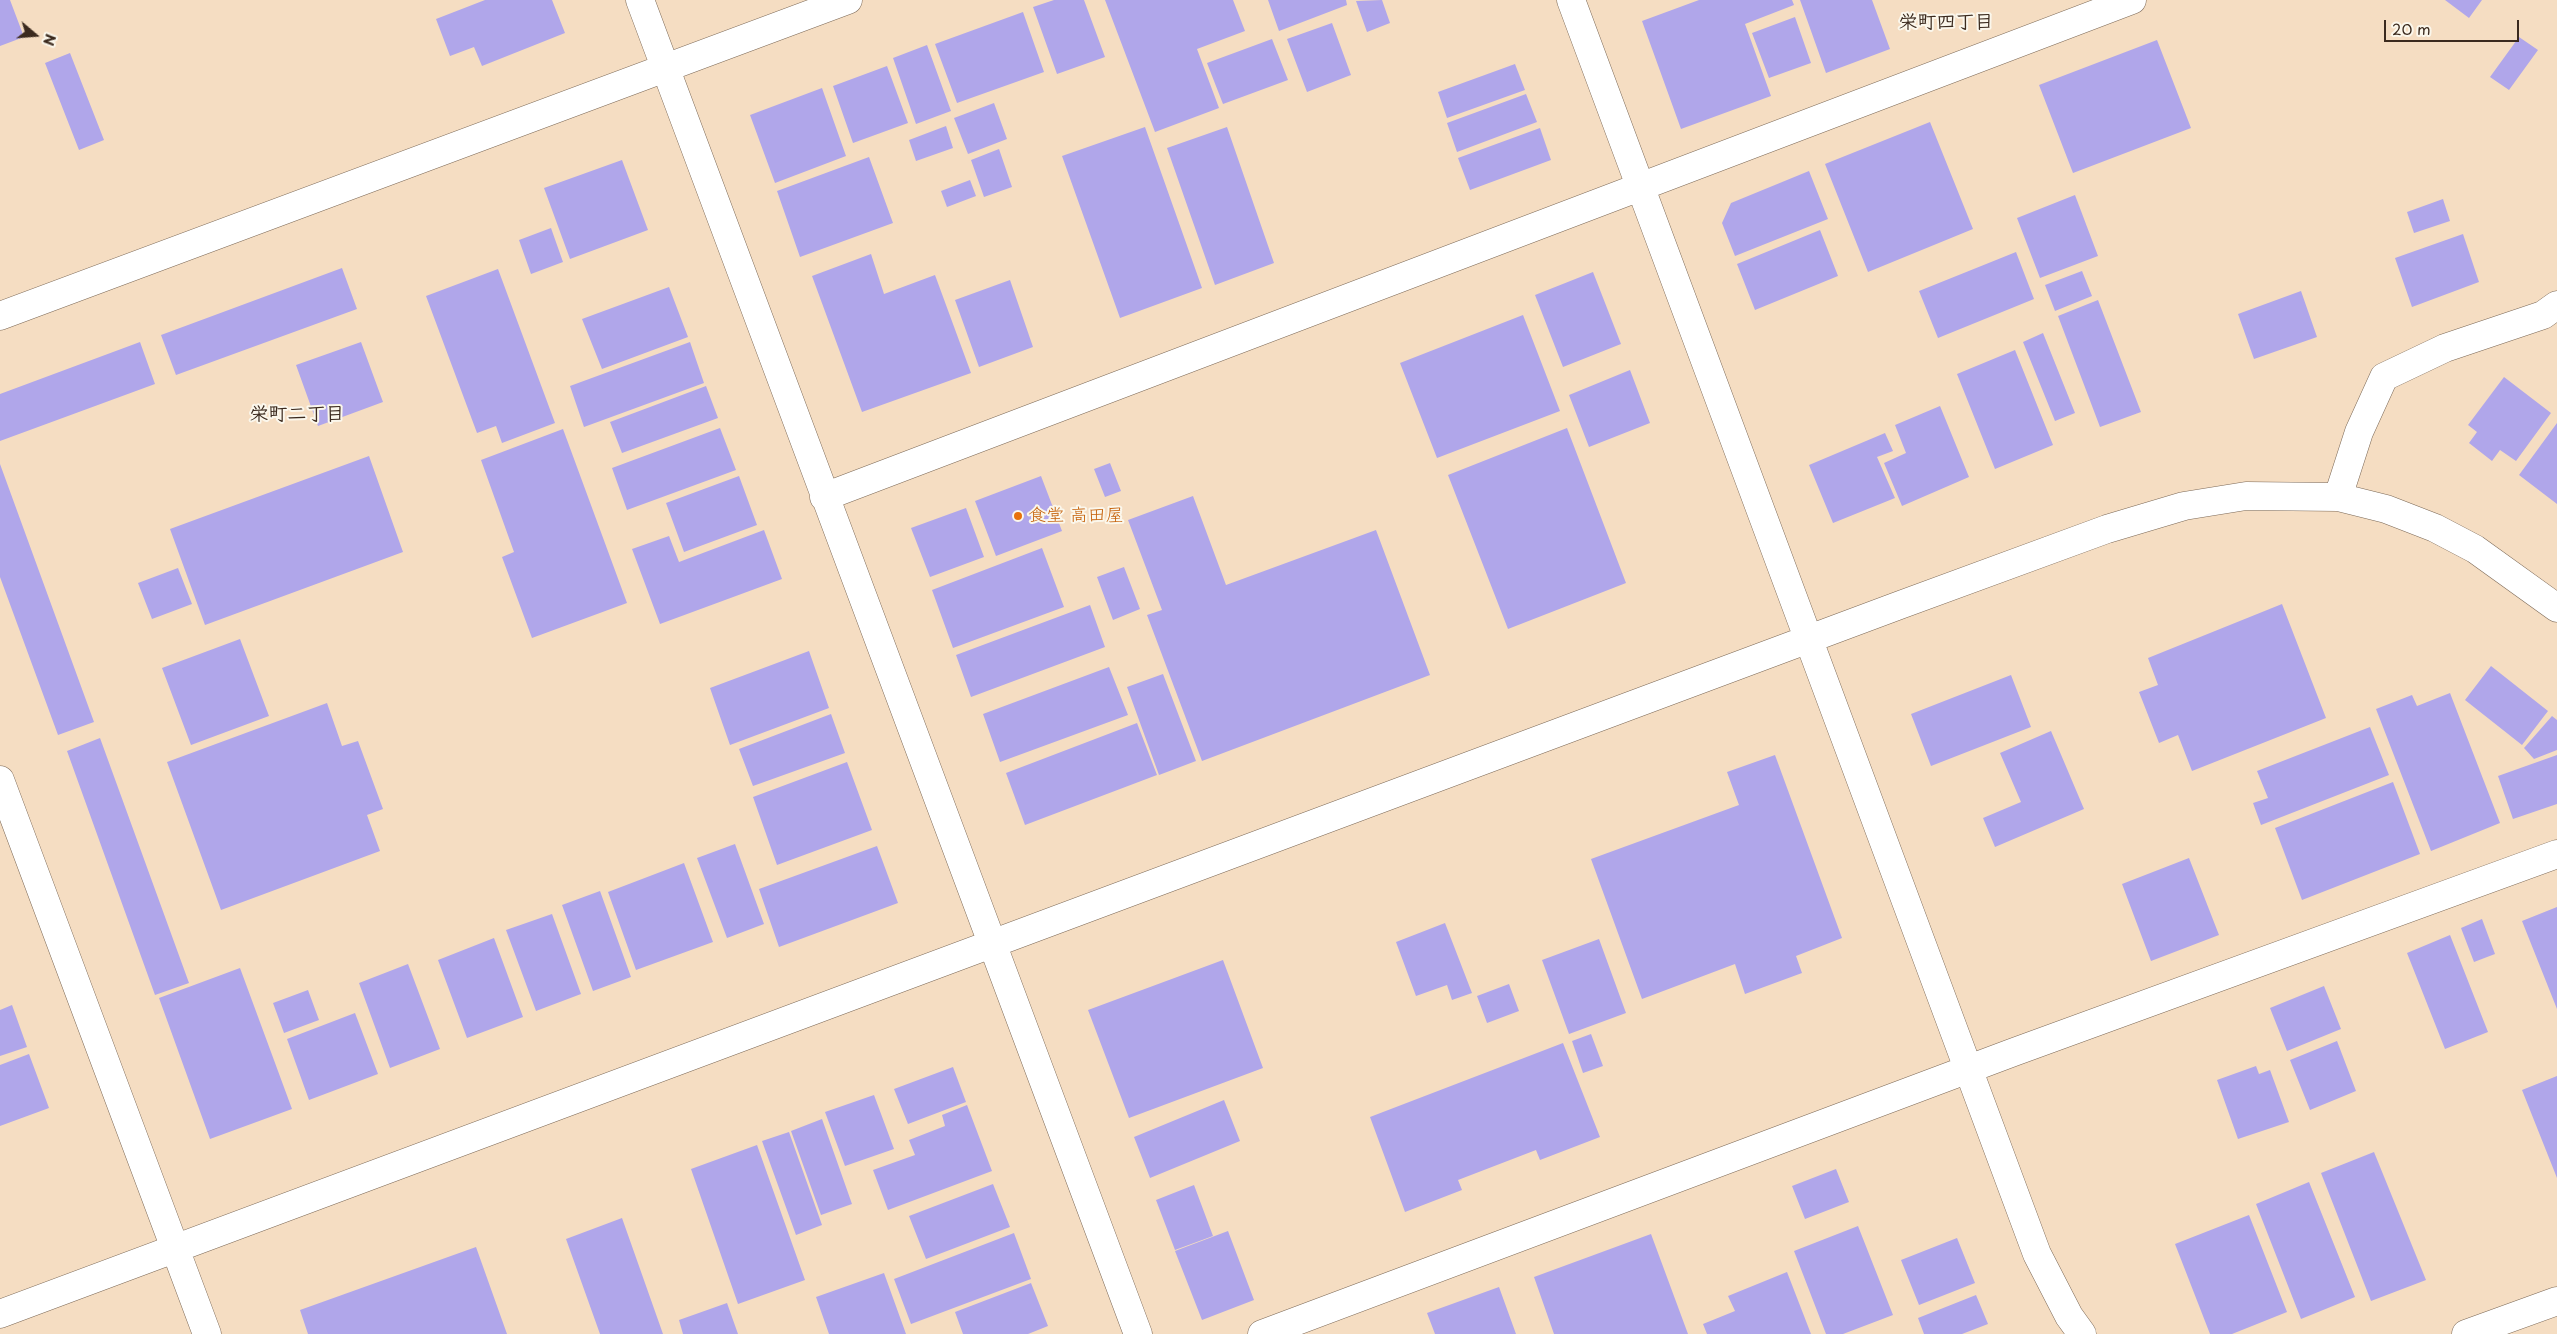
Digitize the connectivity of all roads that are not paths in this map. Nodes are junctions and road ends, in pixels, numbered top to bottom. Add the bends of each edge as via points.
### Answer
1 (640, 0) edge
2 (848, 0) edge
3 (1571, 0) edge
4 (2132, 0) edge
5 (666, 70) junction
6 (1641, 188) junction
7 (2557, 305) edge
8 (0, 316) edge
9 (824, 497) junction
10 (2338, 497) junction
11 (2557, 608) edge
12 (1809, 639) junction
13 (2, 793) edge
14 (2557, 854) edge
15 (992, 943) junction
16 (1969, 1069) junction
17 (174, 1247) junction
18 (2557, 1301) edge
19 (0, 1314) edge
20 (207, 1334) edge
21 (1138, 1334) edge
22 (1262, 1334) edge
23 (2082, 1334) edge
24 (2466, 1334) edge

1 - 5 street
2 - 5 street
3 - 6 street
4 - 6 street
5 - 8 street
5 - 9 street
6 - 9 street
6 - 12 street
7 - 10 street via 2543,314 2444,348 2384,378 2359,432
9 - 15 street
10 - 11 street via 2386,509 2435,528 2475,549
10 - 12 street via 2246,496 2184,506 2107,529
12 - 15 street
12 - 16 street
13 - 17 street
14 - 16 street
15 - 17 street
15 - 21 street
16 - 22 street
16 - 23 street via 2037,1254 2068,1316
17 - 19 street
17 - 20 street
18 - 24 street

